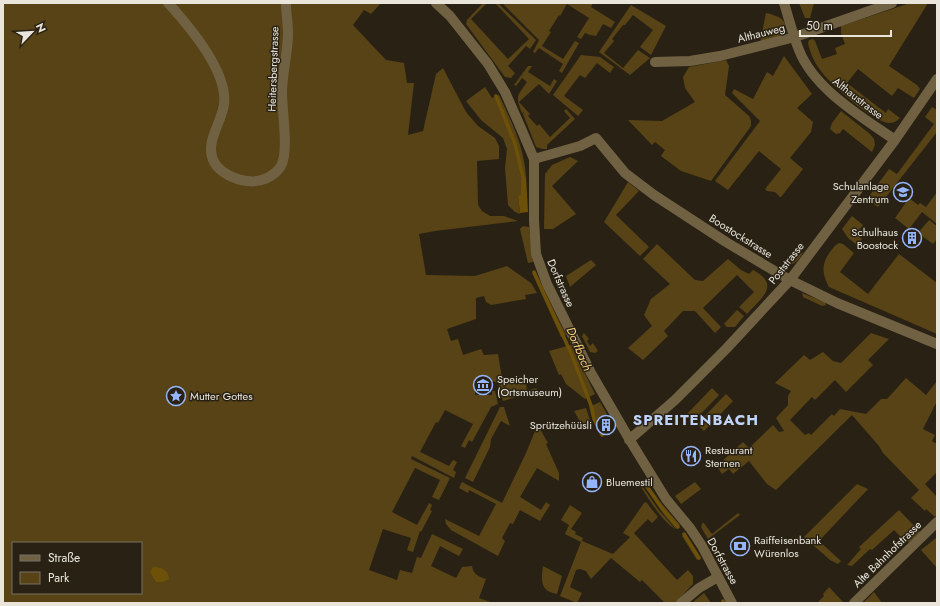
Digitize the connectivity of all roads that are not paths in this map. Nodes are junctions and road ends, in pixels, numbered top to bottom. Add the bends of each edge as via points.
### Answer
1 (168, 3) edge
2 (286, 3) edge
3 (436, 3) edge
4 (784, 3) edge
5 (892, 3) edge
6 (795, 37) junction
7 (655, 62) dead end
8 (937, 79) edge
9 (895, 140) junction
10 (534, 159) junction
11 (790, 280) junction
12 (937, 344) edge
13 (629, 440) junction
14 (937, 522) edge
15 (718, 577) junction
16 (681, 603) edge
17 (732, 603) edge
18 (854, 603) edge

1 - 2 street, Heitersbergstrasse via 199,40 222,84 224,104 211,144 214,161 229,175 250,182 262,180 276,172 282,165 284,156 282,93 288,34
3 - 10 street, Dorfstrasse via 450,16 488,64 505,92
4 - 6 street, Althaustrasse
5 - 6 street, Althauweg
6 - 7 street, Althauweg via 720,56 690,61
6 - 9 street, Althaustrasse via 810,69 822,85
8 - 9 street, Poststrasse
9 - 11 street, Poststrasse
10 - 11 street, Boostockstrasse via 580,146 596,138 625,173 654,195
10 - 13 street, Dorfstrasse via 536,254 540,266 591,373
11 - 12 street, Boostockstrasse via 863,314
11 - 13 street, Poststrasse via 675,400
13 - 15 street, Dorfstrasse via 666,499 702,546
14 - 18 street, Alte Bahnhofstrasse
15 - 16 street
15 - 17 street, Dorfstrasse

